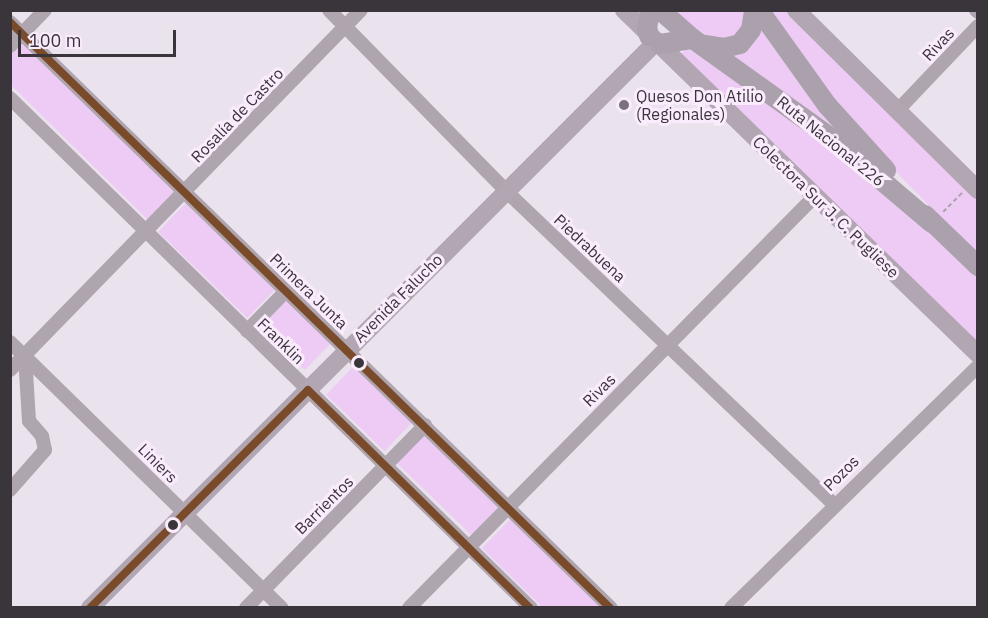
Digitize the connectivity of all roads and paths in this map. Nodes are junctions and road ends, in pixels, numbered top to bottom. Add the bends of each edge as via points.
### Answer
1 (45, 10) edge
2 (329, 10) edge
3 (361, 10) edge
4 (624, 10) edge
5 (651, 10) edge
6 (660, 10) edge
7 (754, 10) edge
8 (759, 10) edge
9 (796, 10) edge
10 (10, 22) edge
11 (345, 26) junction
12 (978, 26) edge
13 (23, 34) junction
14 (655, 40) junction
15 (695, 41) junction
16 (10, 46) edge
17 (10, 98) edge
18 (897, 111) junction
19 (974, 187) edge
20 (505, 190) junction
21 (185, 193) junction
22 (814, 197) junction
23 (932, 223) junction
24 (146, 233) junction
25 (978, 266) edge
26 (286, 291) junction
27 (247, 331) junction
28 (10, 342) edge
29 (668, 344) junction
30 (347, 351) junction
31 (978, 354) edge
32 (25, 356) junction
33 (978, 366) edge
34 (10, 370) edge
35 (308, 390) junction
36 (425, 425) junction
37 (385, 466) junction
38 (10, 490) edge
39 (834, 504) junction
40 (507, 506) junction
41 (186, 514) junction
42 (468, 547) junction
43 (263, 590) junction
44 (90, 608) edge
45 (246, 608) edge
46 (282, 608) edge
47 (409, 608) edge
48 (531, 608) edge
49 (610, 608) edge
50 (731, 608) edge

1 - 13 street
2 - 11 street, Piedrabuena
3 - 11 street, Rosalía de Castro
4 - 14 main road, Colectora Sur J. C. Pugliese
5 - 14 highway via 647,27
6 - 15 highway, Ruta Nacional 226
7 - 15 highway via 751,30 736,46 716,48
8 - 23 highway, Ruta Nacional 226 via 827,105
9 - 18 main road
10 - 13 street, Primera Junta
11 - 20 street, Piedrabuena
11 - 21 street, Rosalía de Castro
12 - 18 street, Rivas
13 - 16 street
13 - 21 street, Primera Junta
14 - 15 highway
14 - 20 main road, Avenida Falucho
14 - 22 main road, Colectora Sur J. C. Pugliese
15 - 23 highway, Ruta Nacional 226 via 827,134
17 - 24 street, Franklin
18 - 19 main road
19 - 23 path
20 - 29 street, Piedrabuena
20 - 30 main road, Avenida Falucho
21 - 24 street, Rosalía de Castro
21 - 26 street, Primera Junta
22 - 29 street, Rivas
22 - 31 main road, Colectora Sur J. C. Pugliese
23 - 25 highway, Ruta Nacional 226
24 - 27 street, Franklin
24 - 32 street, Rosalía de Castro
26 - 27 street
26 - 30 street, Primera Junta
27 - 35 street, Franklin
28 - 32 street, Liniers
29 - 39 street, Piedrabuena
29 - 40 street, Rivas
30 - 35 main road, Avenida Falucho
30 - 36 street, Primera Junta
32 - 34 street, Rosalía de Castro
32 - 38 street via 28,421 42,436 45,450
32 - 41 street, Liniers
33 - 39 street, Pozos
35 - 37 street, Franklin
35 - 41 main road, Avenida Falucho
36 - 37 street, Barrientos
36 - 40 street, Primera Junta
37 - 42 street, Franklin
37 - 43 street, Barrientos
39 - 50 street, Pozos
40 - 42 street, Rivas
40 - 49 street, Primera Junta
41 - 43 street, Liniers
41 - 44 main road, Avenida Falucho
42 - 47 street, Rivas
42 - 48 street, Franklin
43 - 45 street, Barrientos
43 - 46 street, Liniers

